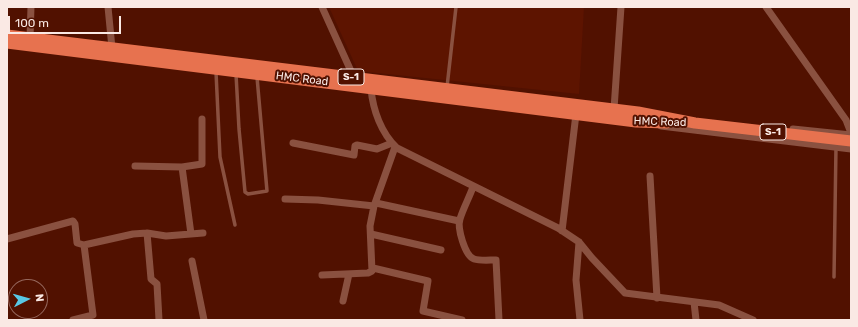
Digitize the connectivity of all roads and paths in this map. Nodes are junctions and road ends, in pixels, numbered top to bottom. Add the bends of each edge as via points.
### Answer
1 (31, 7) edge
2 (108, 7) edge
3 (322, 7) edge
4 (456, 7) edge
5 (621, 7) edge
6 (766, 7) edge
7 (7, 35) edge
8 (30, 38) junction
9 (7, 44) edge
10 (112, 48) junction
11 (216, 69) junction
12 (236, 71) junction
13 (257, 74) junction
14 (356, 82) junction
15 (371, 89) junction
16 (447, 93) junction
17 (614, 109) junction
18 (576, 114) junction
19 (637, 117) junction
20 (202, 119) dead end
21 (851, 134) edge
22 (851, 142) edge
23 (293, 143) dead end
24 (394, 145) junction
25 (836, 147) junction
26 (851, 149) edge
27 (135, 166) dead end
28 (182, 167) junction
29 (650, 176) dead end
30 (473, 187) junction
31 (285, 199) dead end
32 (375, 204) junction
33 (459, 222) junction
34 (235, 225) dead end
35 (562, 231) junction
36 (147, 233) junction
37 (203, 233) dead end
38 (192, 234) junction
39 (371, 234) junction
40 (7, 239) edge
41 (579, 242) junction
42 (84, 245) junction
43 (441, 250) dead end
44 (192, 262) dead end
45 (373, 268) junction
46 (349, 274) junction
47 (322, 275) dead end
48 (834, 277) dead end
49 (657, 298) junction
50 (343, 302) dead end
51 (694, 302) junction
52 (73, 320) edge
53 (158, 320) edge
54 (204, 320) edge
55 (462, 320) edge
56 (499, 320) edge
57 (580, 320) edge
58 (696, 320) edge
59 (753, 320) edge

1 - 8 street
2 - 10 street
3 - 14 street
4 - 16 lane
5 - 17 street
6 - 21 street via 846,120
7 - 8 main road, HMC Road / S-1
8 - 10 main road, HMC Road / S-1
9 - 11 main road, HMC Road / S-1
10 - 14 main road, HMC Road / S-1
11 - 12 main road, HMC Road / S-1
11 - 34 lane via 220,157
12 - 13 main road, HMC Road / S-1
12 - 13 lane via 239,137 245,192 248,194 267,191
13 - 14 main road, HMC Road / S-1
14 - 15 main road, HMC Road / S-1
14 - 16 main road, HMC Road / S-1
15 - 16 main road, HMC Road / S-1
15 - 24 street via 379,121
16 - 17 main road, HMC Road / S-1
16 - 18 main road, HMC Road / S-1
17 - 19 main road, HMC Road / S-1
18 - 19 main road, HMC Road / S-1
18 - 35 street
19 - 21 street
19 - 22 main road, HMC Road / S-1
19 - 25 street via 696,131
20 - 28 street via 202,164
23 - 24 street via 354,155 357,145 377,149
24 - 30 street
24 - 32 street
25 - 26 street
25 - 48 lane
27 - 28 street
28 - 38 street
29 - 49 street
30 - 33 street
30 - 35 street
31 - 32 street
32 - 33 street
32 - 39 street via 370,226
33 - 56 street via 465,251 469,256 473,259 496,260
35 - 41 street
36 - 38 street via 166,236
36 - 42 street
36 - 53 street via 151,279 157,284
37 - 38 street
39 - 43 street
39 - 45 street
40 - 42 street via 73,221 77,243
41 - 49 street via 626,293
41 - 57 street via 576,280
42 - 52 street via 93,315
44 - 54 street
45 - 46 street via 368,273
45 - 55 street via 428,281 423,311
46 - 47 street
46 - 50 street
49 - 51 street
51 - 58 street
51 - 59 street via 718,305

